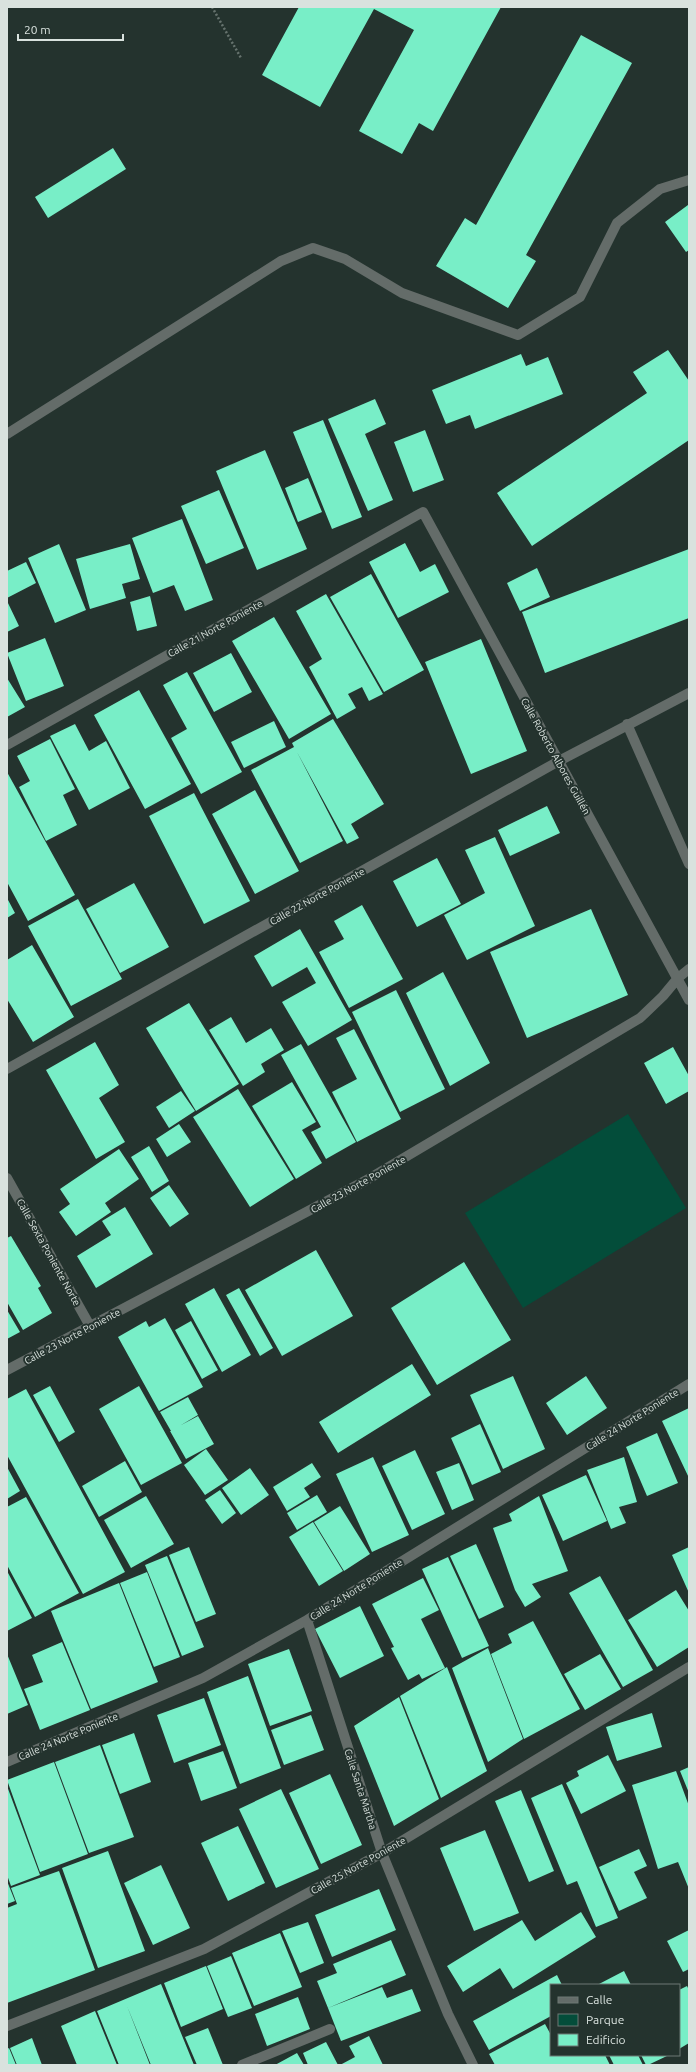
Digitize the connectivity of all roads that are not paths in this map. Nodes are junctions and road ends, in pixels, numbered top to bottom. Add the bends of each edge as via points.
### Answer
1 (689, 180) edge
2 (7, 434) edge
3 (423, 512) joint
4 (689, 692) edge
5 (627, 724) junction
6 (7, 745) edge
7 (559, 761) junction
8 (689, 864) edge
9 (689, 969) edge
10 (678, 978) junction
11 (689, 1000) edge
12 (7, 1069) edge
13 (7, 1178) edge
14 (90, 1326) junction
15 (7, 1370) edge
16 (689, 1384) edge
17 (307, 1620) junction
18 (689, 1667) edge
19 (7, 1762) edge
20 (382, 1853) junction
21 (7, 2026) edge
22 (330, 2029) dead end
23 (242, 2065) edge
24 (473, 2065) edge

1 - 2 street via 660,188 617,223 580,297 518,335 402,293 346,259 313,248 281,261
3 - 6 street, Calle 21 Norte Poniente
3 - 7 street, Calle Roberto Albores Guillén
4 - 5 street, Calle 22 Norte Poniente
5 - 7 street, Calle 22 Norte Poniente
5 - 8 street
7 - 10 street, Calle Roberto Albores Guillén
7 - 12 street, Calle 22 Norte Poniente
9 - 10 street, Calle 23 Norte Poniente
10 - 11 street, Calle Roberto Albores Guillén
10 - 14 street, Calle 23 Norte Poniente via 640,1018 365,1182
13 - 14 street, Calle Sexta Poniente Norte
14 - 15 street, Calle 23 Norte Poniente
16 - 17 street, Calle 24 Norte Poniente
17 - 19 street, Calle 24 Norte Poniente via 203,1678
17 - 20 street, Calle Santa Martha
18 - 20 street, Calle 25 Norte Poniente
20 - 21 street, Calle 25 Norte Poniente via 204,1949
20 - 24 street, Calle Santa Martha via 448,2014
22 - 23 street

